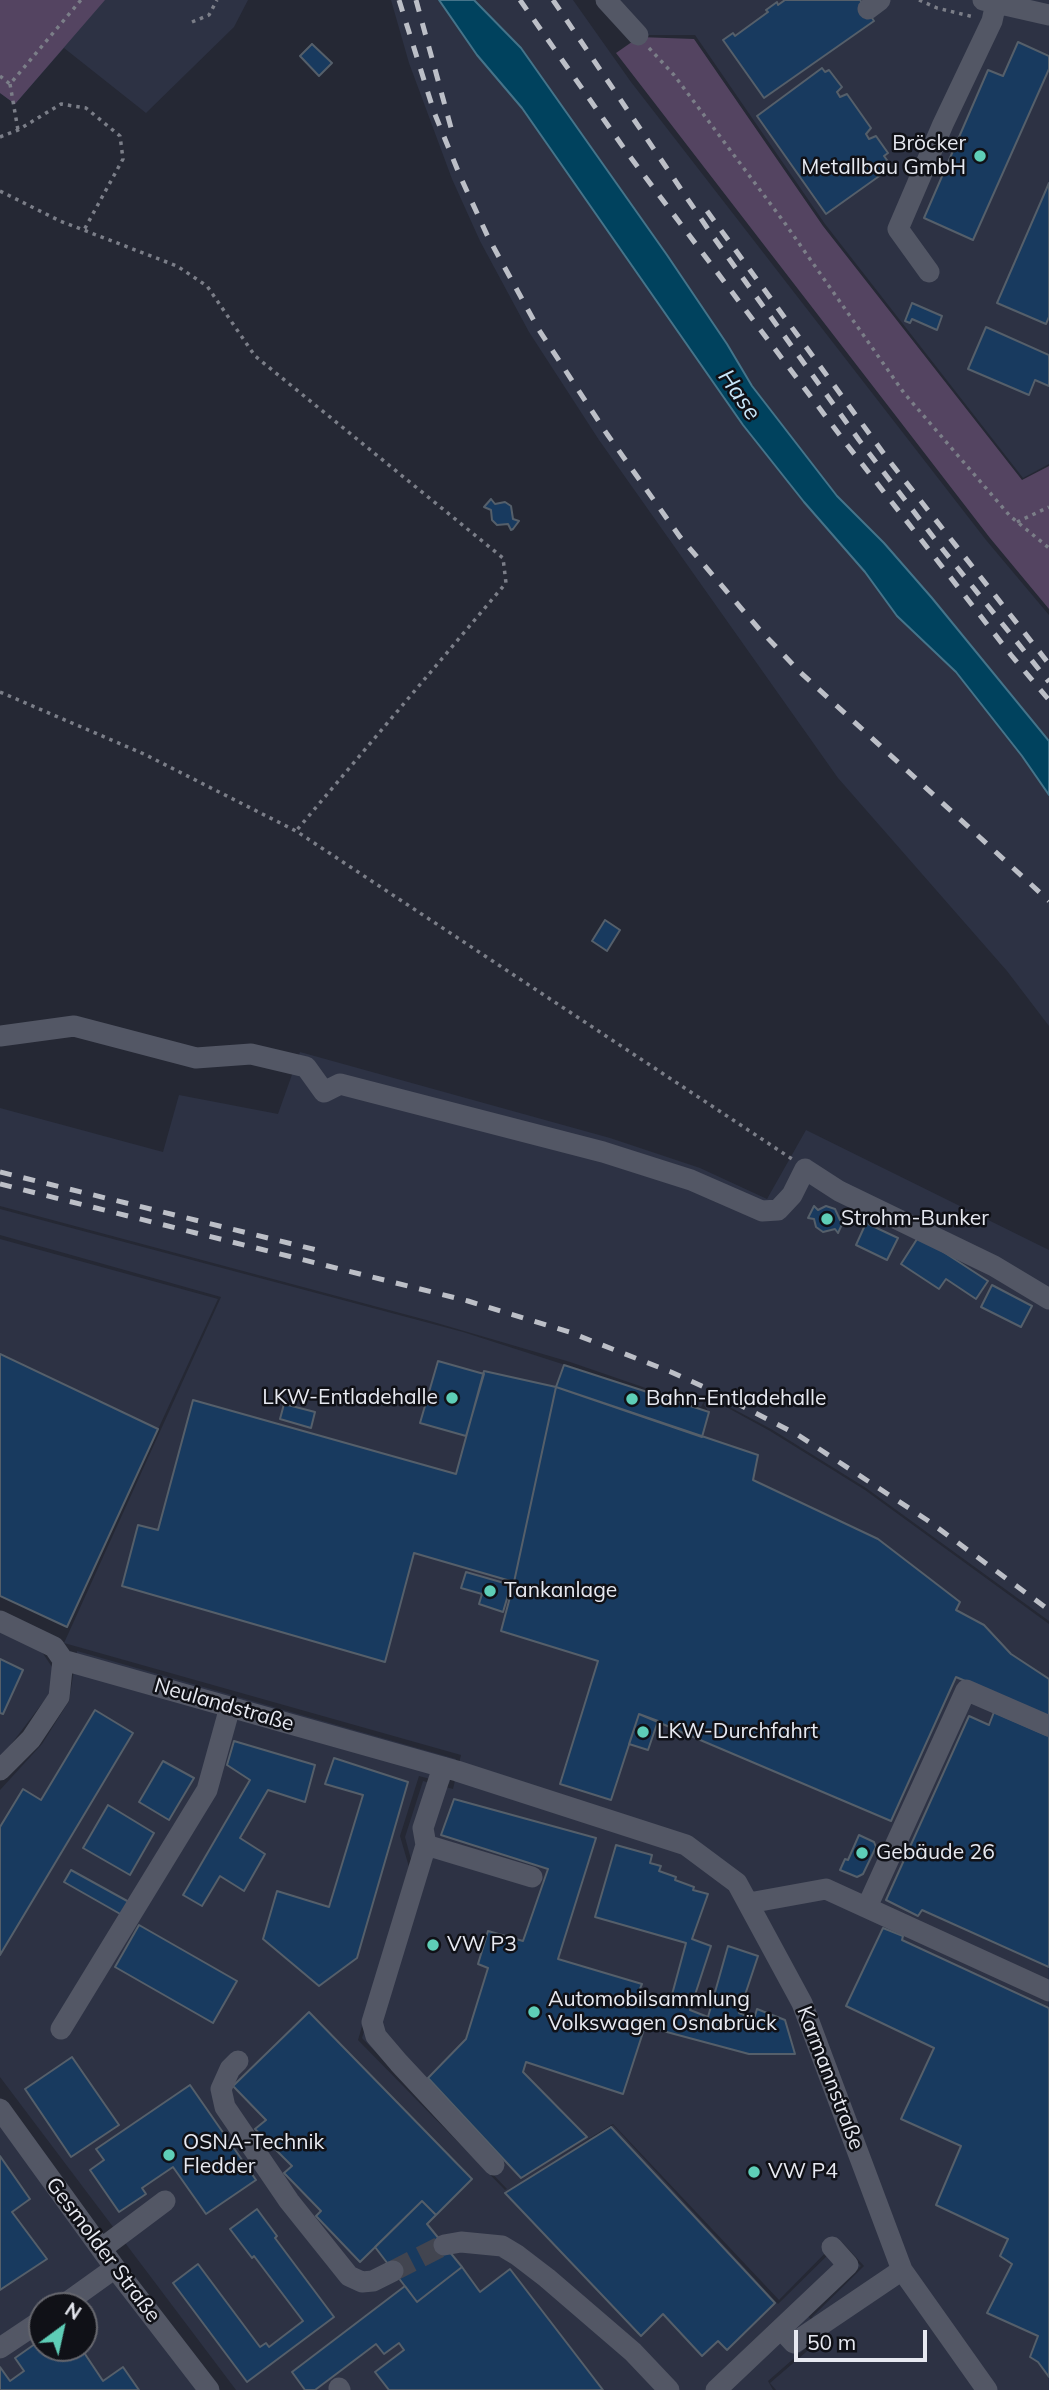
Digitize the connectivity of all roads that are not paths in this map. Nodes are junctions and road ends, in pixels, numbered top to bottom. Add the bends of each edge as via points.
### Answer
1 (606, 0) edge
2 (990, 1) edge
3 (1049, 15) edge
4 (638, 35) road end
5 (929, 272) dead end
6 (0, 1036) edge
7 (1049, 1299) edge
8 (0, 1621) edge
9 (63, 1660) junction
10 (230, 1707) junction
11 (1049, 1726) edge
12 (450, 1769) junction
13 (0, 1770) edge
14 (426, 1845) junction
15 (532, 1877) dead end
16 (749, 1903) junction
17 (867, 1907) junction
18 (1049, 1991) edge
19 (61, 2029) dead end
20 (239, 2061) dead end
21 (0, 2109) edge
22 (494, 2165) dead end
23 (164, 2201) dead end
24 (444, 2245) tunnel mouth
25 (832, 2247) dead end
26 (102, 2249) junction
27 (115, 2268) junction
28 (902, 2270) junction
29 (393, 2271) tunnel mouth
30 (82, 2292) edge
31 (28, 2329) edge
32 (781, 2329) junction
33 (0, 2348) edge
34 (208, 2390) edge
35 (669, 2390) edge
36 (716, 2390) edge
37 (987, 2390) edge

1 - 4 street
2 - 3 street
2 - 5 street via 992,21 898,229
6 - 7 street via 74,1026 196,1058 251,1055 306,1067 324,1092 340,1084 603,1152 691,1180 762,1211 778,1210 805,1169
8 - 9 street, Neulandstraße via 54,1647
9 - 10 street, Neulandstraße
9 - 13 street via 59,1697 31,1738
10 - 12 street, Neulandstraße
10 - 19 street via 207,1790
11 - 17 street via 966,1690
12 - 14 street via 423,1828
12 - 16 street, Karmannstraße via 687,1845 737,1883
14 - 15 street
14 - 22 street via 372,2022 376,2036 399,2063
16 - 17 street via 826,1889
16 - 28 street, Karmannstraße via 802,2003
17 - 18 street
20 - 29 street via 221,2089 225,2107 289,2201 349,2276 373,2281
21 - 26 street, Gesmolder Straße
23 - 26 street
24 - 35 street via 502,2246 517,2255 632,2352
25 - 32 street via 848,2265
26 - 27 street, Gesmolder Straße
27 - 30 street
27 - 34 street, Gesmolder Straße
28 - 32 street via 794,2343
28 - 37 street, Karmannstraße
31 - 33 street
32 - 36 street

